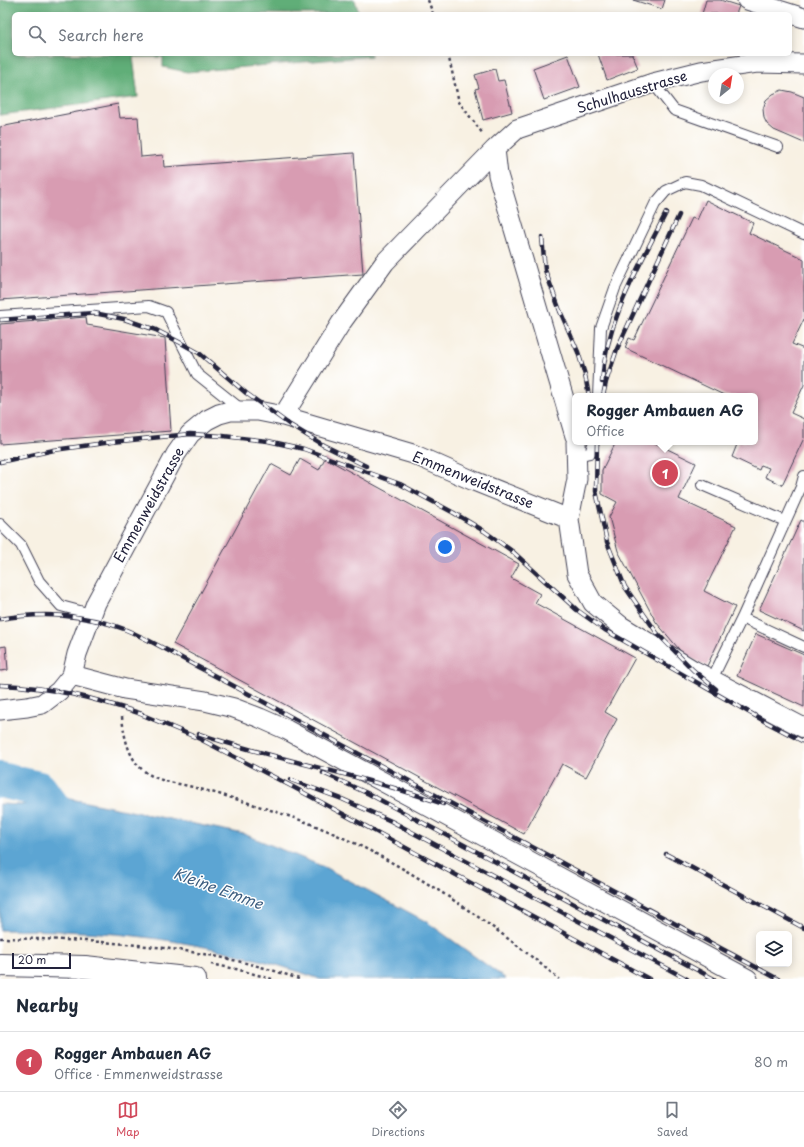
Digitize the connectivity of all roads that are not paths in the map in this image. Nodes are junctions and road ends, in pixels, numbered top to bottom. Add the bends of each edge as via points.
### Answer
1 (747, 0) edge
2 (785, 12) edge
3 (792, 14) edge
4 (804, 18) edge
5 (804, 64) edge
6 (653, 83) junction
7 (778, 147) dead end
8 (495, 150) junction
9 (804, 234) edge
10 (0, 316) edge
11 (598, 393) edge
12 (242, 410) junction
13 (283, 416) junction
14 (572, 426) edge
15 (593, 445) edge
16 (576, 449) edge
17 (804, 476) edge
18 (702, 485) dead end
19 (569, 519) junction
20 (785, 521) junction
21 (0, 524) edge
22 (91, 614) junction
23 (742, 618) junction
24 (804, 647) edge
25 (72, 675) junction
26 (712, 679) junction
27 (0, 710) edge
28 (804, 728) edge
29 (0, 965) edge
30 (85, 973) edge
31 (195, 979) edge
32 (748, 979) edge

1 - 2 street
3 - 4 street
5 - 6 street, Schulhausstrasse via 757,62 701,71
6 - 7 lane via 674,110
6 - 8 street, Schulhausstrasse via 517,129
8 - 13 street, Schulhausstrasse via 384,262 340,323
8 - 14 street via 498,175
9 - 11 lane via 701,185 685,182 666,191 655,204 615,288 601,328
10 - 12 lane via 149,306 166,312 197,374
12 - 13 street, Emmenweidstrasse
12 - 22 street, Emmenweidstrasse via 219,414 190,434 176,454
13 - 19 street, Emmenweidstrasse via 413,454
15 - 16 lane via 590,453
16 - 19 street via 577,479
17 - 20 lane
18 - 20 lane
19 - 26 street via 577,574 593,603 621,626
20 - 23 lane
21 - 22 lane via 21,545 39,581 61,606
22 - 25 street, Emmenweidstrasse
23 - 24 lane
23 - 26 lane
25 - 27 street, Emmenweidstrasse via 59,691 42,704
25 - 32 street via 125,689 234,708 287,730
26 - 28 street
29 - 30 main road
30 - 31 main road

